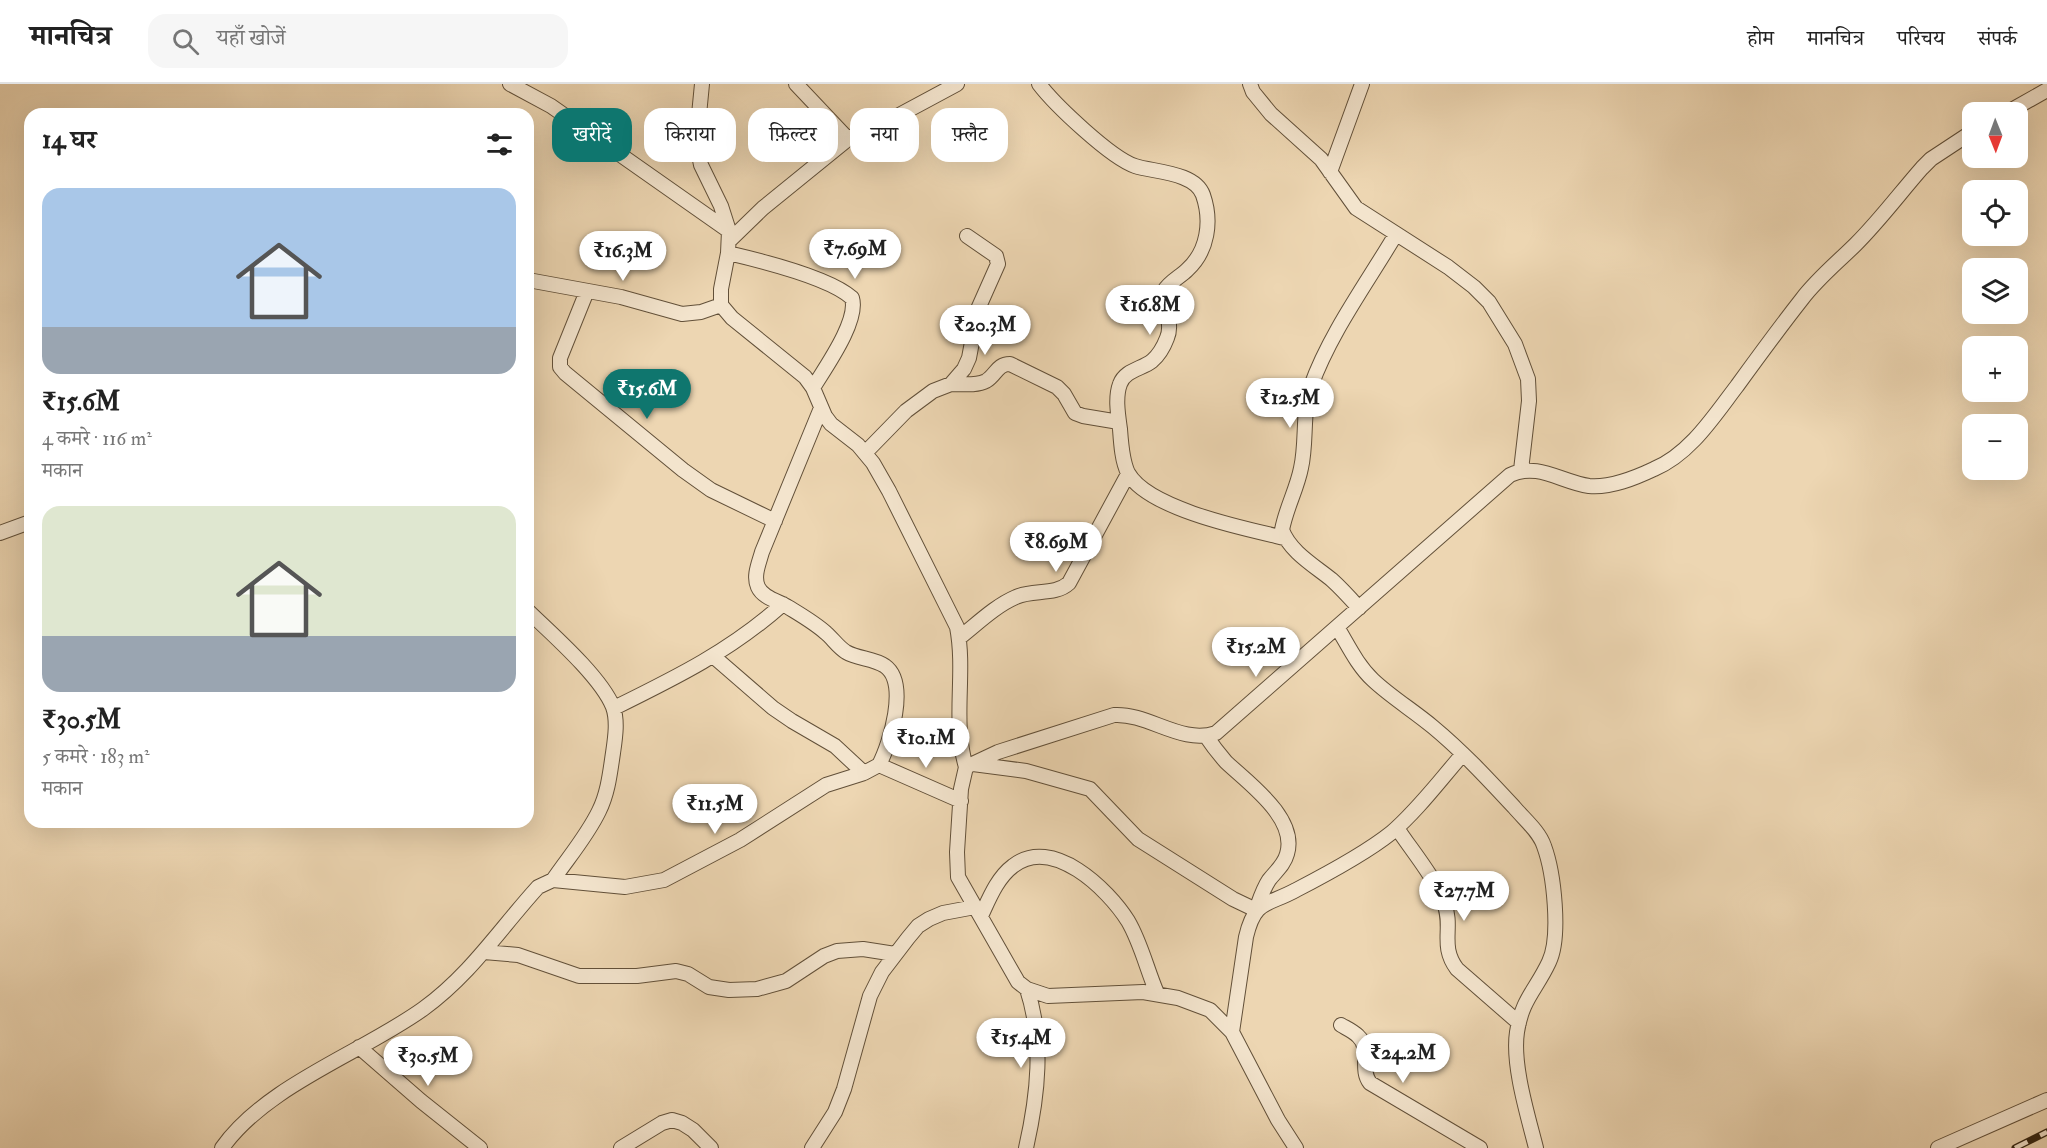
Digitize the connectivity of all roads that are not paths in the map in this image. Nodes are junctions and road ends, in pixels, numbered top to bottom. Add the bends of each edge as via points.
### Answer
1 (510, 84) edge
2 (702, 84) edge
3 (796, 84) edge
4 (957, 84) edge
5 (1039, 84) edge
6 (1250, 84) edge
7 (1362, 84) edge
8 (2047, 90) edge
9 (2026, 102) edge
10 (848, 139) junction
11 (1962, 139) edge
12 (1330, 172) junction
13 (1396, 234) junction
14 (967, 236) dead end
15 (729, 242) junction
16 (534, 280) edge
17 (586, 291) junction
18 (721, 304) junction
19 (951, 384) junction
20 (813, 388) junction
21 (821, 408) junction
22 (1119, 422) junction
23 (865, 453) junction
24 (1521, 470) junction
25 (1128, 474) junction
26 (775, 521) junction
27 (24, 524) edge
28 (0, 533) edge
29 (1285, 538) junction
30 (783, 604) junction
31 (1359, 608) junction
32 (534, 616) edge
33 (1337, 627) junction
34 (959, 638) junction
35 (713, 656) junction
36 (614, 708) junction
37 (1206, 736) junction
38 (1462, 754) junction
39 (879, 765) junction
40 (969, 765) junction
41 (864, 773) junction
42 (961, 801) junction
43 (1396, 828) junction
44 (553, 880) junction
45 (1256, 910) junction
46 (978, 911) junction
47 (484, 952) junction
48 (895, 954) junction
49 (1027, 989) junction
50 (1158, 993) junction
51 (1519, 1023) junction
52 (1341, 1024) dead end
53 (1232, 1032) junction
54 (359, 1047) junction
55 (2047, 1100) edge
56 (222, 1148) edge
57 (480, 1148) edge
58 (621, 1148) edge
59 (711, 1148) edge
60 (812, 1148) edge
61 (1026, 1148) edge
62 (1296, 1148) edge
63 (1480, 1148) edge
64 (1536, 1148) edge
65 (1938, 1148) edge

1 - 15 street via 551,106
2 - 15 street via 699,155 721,206
3 - 10 street
4 - 10 street
5 - 22 street via 1114,156 1137,167 1184,179 1202,191 1204,199 1204,248 1189,269 1164,289 1168,337 1154,360 1125,375 1120,382
6 - 12 street via 1271,114 1312,149
7 - 12 street
8 - 9 street
10 - 15 street via 763,208
11 - 24 street via 1927,164 1858,242 1816,282 1718,410 1674,458 1648,472 1600,486
12 - 13 street via 1356,208
13 - 24 street via 1474,287 1489,302 1515,344 1528,379
13 - 29 street via 1333,339 1311,386 1301,468 1282,530
14 - 19 street via 996,256 998,264 974,318 969,358
15 - 18 street
15 - 20 street via 753,259 841,290 852,298 853,309 843,337
16 - 17 street
17 - 18 street via 682,314
17 - 26 street via 560,367 697,480 726,499
18 - 20 street via 732,318 806,377
19 - 22 street via 983,382 1004,364 1010,364 1057,387 1075,412
19 - 23 street via 913,405
20 - 21 street
21 - 23 street via 831,424
21 - 26 street
22 - 25 street
23 - 34 street via 889,491 950,610
24 - 31 street via 1498,484
25 - 29 street via 1144,490 1185,510
25 - 34 street via 1069,583 1060,589 1028,592 1008,601
26 - 30 street via 757,568 756,584 767,597
27 - 28 street
29 - 31 street
30 - 35 street via 754,630
30 - 39 street via 828,634 840,648 888,668 897,686 895,715
31 - 33 street
32 - 36 street via 577,659
33 - 37 street via 1216,733
33 - 38 street via 1371,678
34 - 40 street via 958,728 960,749
35 - 36 street
35 - 41 street via 773,708 836,746
36 - 44 street via 616,739 599,810
37 - 40 street via 1182,733 1124,714 1114,715
37 - 45 street via 1226,762 1264,796 1286,830 1288,851
38 - 43 street
38 - 51 street via 1487,777 1544,845 1555,906 1554,948 1522,1008
39 - 41 street
39 - 42 street
40 - 42 street via 963,776
40 - 45 street via 1026,771 1090,789 1138,839
41 - 44 street via 826,785 740,840 664,880 625,887
42 - 46 street via 958,877
43 - 45 street via 1297,890
43 - 51 street via 1444,902 1449,959
44 - 47 street via 538,887
45 - 53 street via 1246,937
46 - 48 street via 943,913 929,919 918,926
46 - 49 street via 1018,982
46 - 50 street via 1000,880 1022,860 1062,860 1108,897 1128,922
47 - 48 street via 518,955 579,976 676,971 709,987 729,990 757,989 786,981 837,951 862,949
47 - 54 street via 438,997
48 - 60 street via 870,996 835,1112
49 - 50 street via 1059,996
49 - 61 street via 1038,1045
50 - 53 street via 1210,1010
51 - 64 street via 1519,1074
52 - 63 street via 1364,1043 1365,1071 1370,1083
53 - 62 street
54 - 56 street via 256,1111
54 - 57 street
55 - 65 street
58 - 59 street via 672,1120 693,1130

